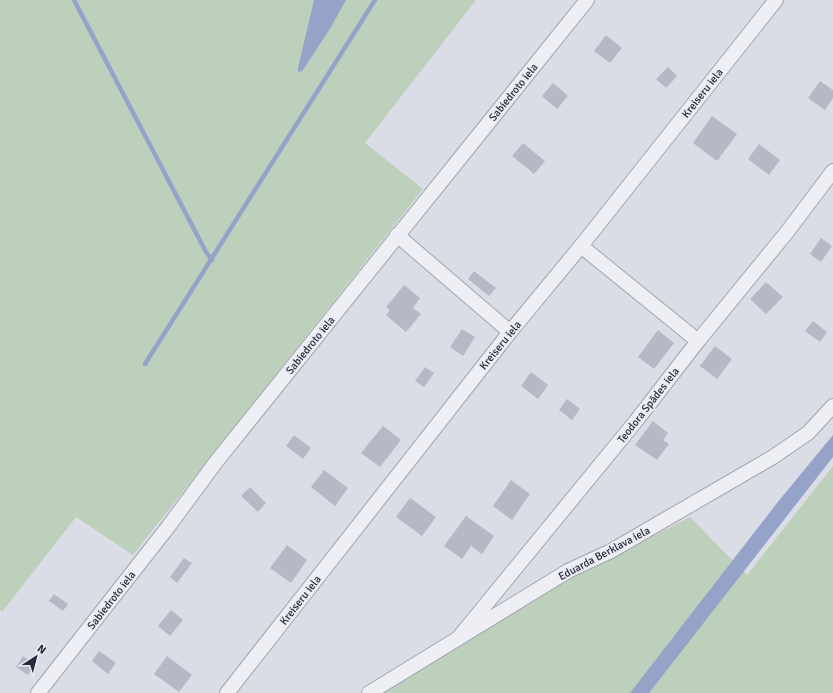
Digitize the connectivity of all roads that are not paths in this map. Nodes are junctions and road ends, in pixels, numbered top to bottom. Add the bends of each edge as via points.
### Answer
1 (586, 0) edge
2 (776, 0) edge
3 (833, 171) edge
4 (397, 236) junction
5 (582, 246) junction
6 (510, 332) junction
7 (698, 341) junction
8 (833, 406) edge
9 (460, 636) junction
10 (38, 693) edge
11 (227, 693) edge
12 (370, 693) edge

1 - 4 street, Sabiedroto iela
2 - 5 street, Kreiseru iela
3 - 7 street, Teodora Spādes iela
4 - 6 street
4 - 10 street, Sabiedroto iela via 216,462
5 - 6 street, Kreiseru iela
5 - 7 street
6 - 11 street, Kreiseru iela
7 - 9 street, Teodora Spādes iela via 627,433
8 - 9 street, Eduarda Berklava iela via 808,433 773,457 611,551 568,571
9 - 12 street, Eduarda Berklava iela

